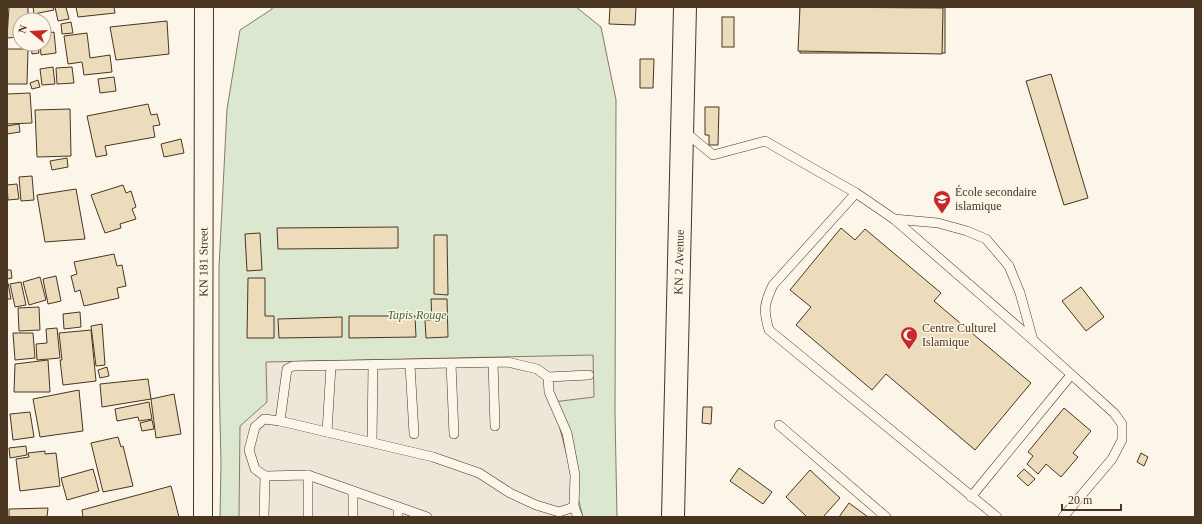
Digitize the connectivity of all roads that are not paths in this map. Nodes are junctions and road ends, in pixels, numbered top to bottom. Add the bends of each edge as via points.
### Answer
1 (204, 7) edge
2 (684, 7) edge
3 (681, 129) junction
4 (856, 193) junction
5 (894, 219) junction
6 (1033, 340) junction
7 (493, 363) junction
8 (410, 364) junction
9 (451, 364) junction
10 (373, 365) junction
11 (331, 366) junction
12 (589, 375) dead end
13 (1071, 375) junction
14 (548, 376) junction
15 (280, 421) junction
16 (778, 425) dead end
17 (495, 426) dead end
18 (327, 432) junction
19 (414, 434) dead end
20 (454, 434) dead end
21 (372, 442) junction
22 (265, 476) junction
23 (308, 476) junction
24 (353, 491) junction
25 (971, 497) junction
26 (398, 507) junction
27 (574, 507) junction
28 (203, 517) edge
29 (264, 517) edge
30 (308, 517) edge
31 (353, 517) edge
32 (398, 517) edge
33 (427, 517) edge
34 (578, 517) edge
35 (672, 517) edge
36 (886, 517) edge
37 (997, 517) edge
38 (1063, 517) edge

1 - 28 street, KN 181 Street
2 - 3 main road, KN 2 Avenue
3 - 4 lane via 713,155 766,141
3 - 35 main road, KN 2 Avenue
4 - 5 lane
4 - 25 lane via 773,285 765,301 765,316 769,330
5 - 6 lane
5 - 6 lane via 938,223 986,238 1009,266 1020,293
6 - 13 lane
7 - 9 lane
7 - 14 lane via 507,362 538,369
7 - 17 lane
8 - 9 lane
8 - 10 lane
8 - 19 lane
9 - 20 lane
10 - 11 lane
10 - 21 lane
11 - 15 lane via 293,366 288,369
11 - 18 lane
12 - 14 lane
13 - 25 lane
13 - 38 lane via 1114,413 1122,424 1122,440 1112,459
14 - 27 lane via 549,392 567,433 575,475
15 - 18 lane
15 - 22 lane via 264,419 255,427 249,450 255,469
16 - 36 lane
18 - 21 lane
21 - 27 lane via 433,457 479,473 510,493 559,512
22 - 23 lane
22 - 29 lane
23 - 24 lane
23 - 30 lane
24 - 26 lane
24 - 31 lane
25 - 37 lane
26 - 32 lane
26 - 33 lane
27 - 34 lane

